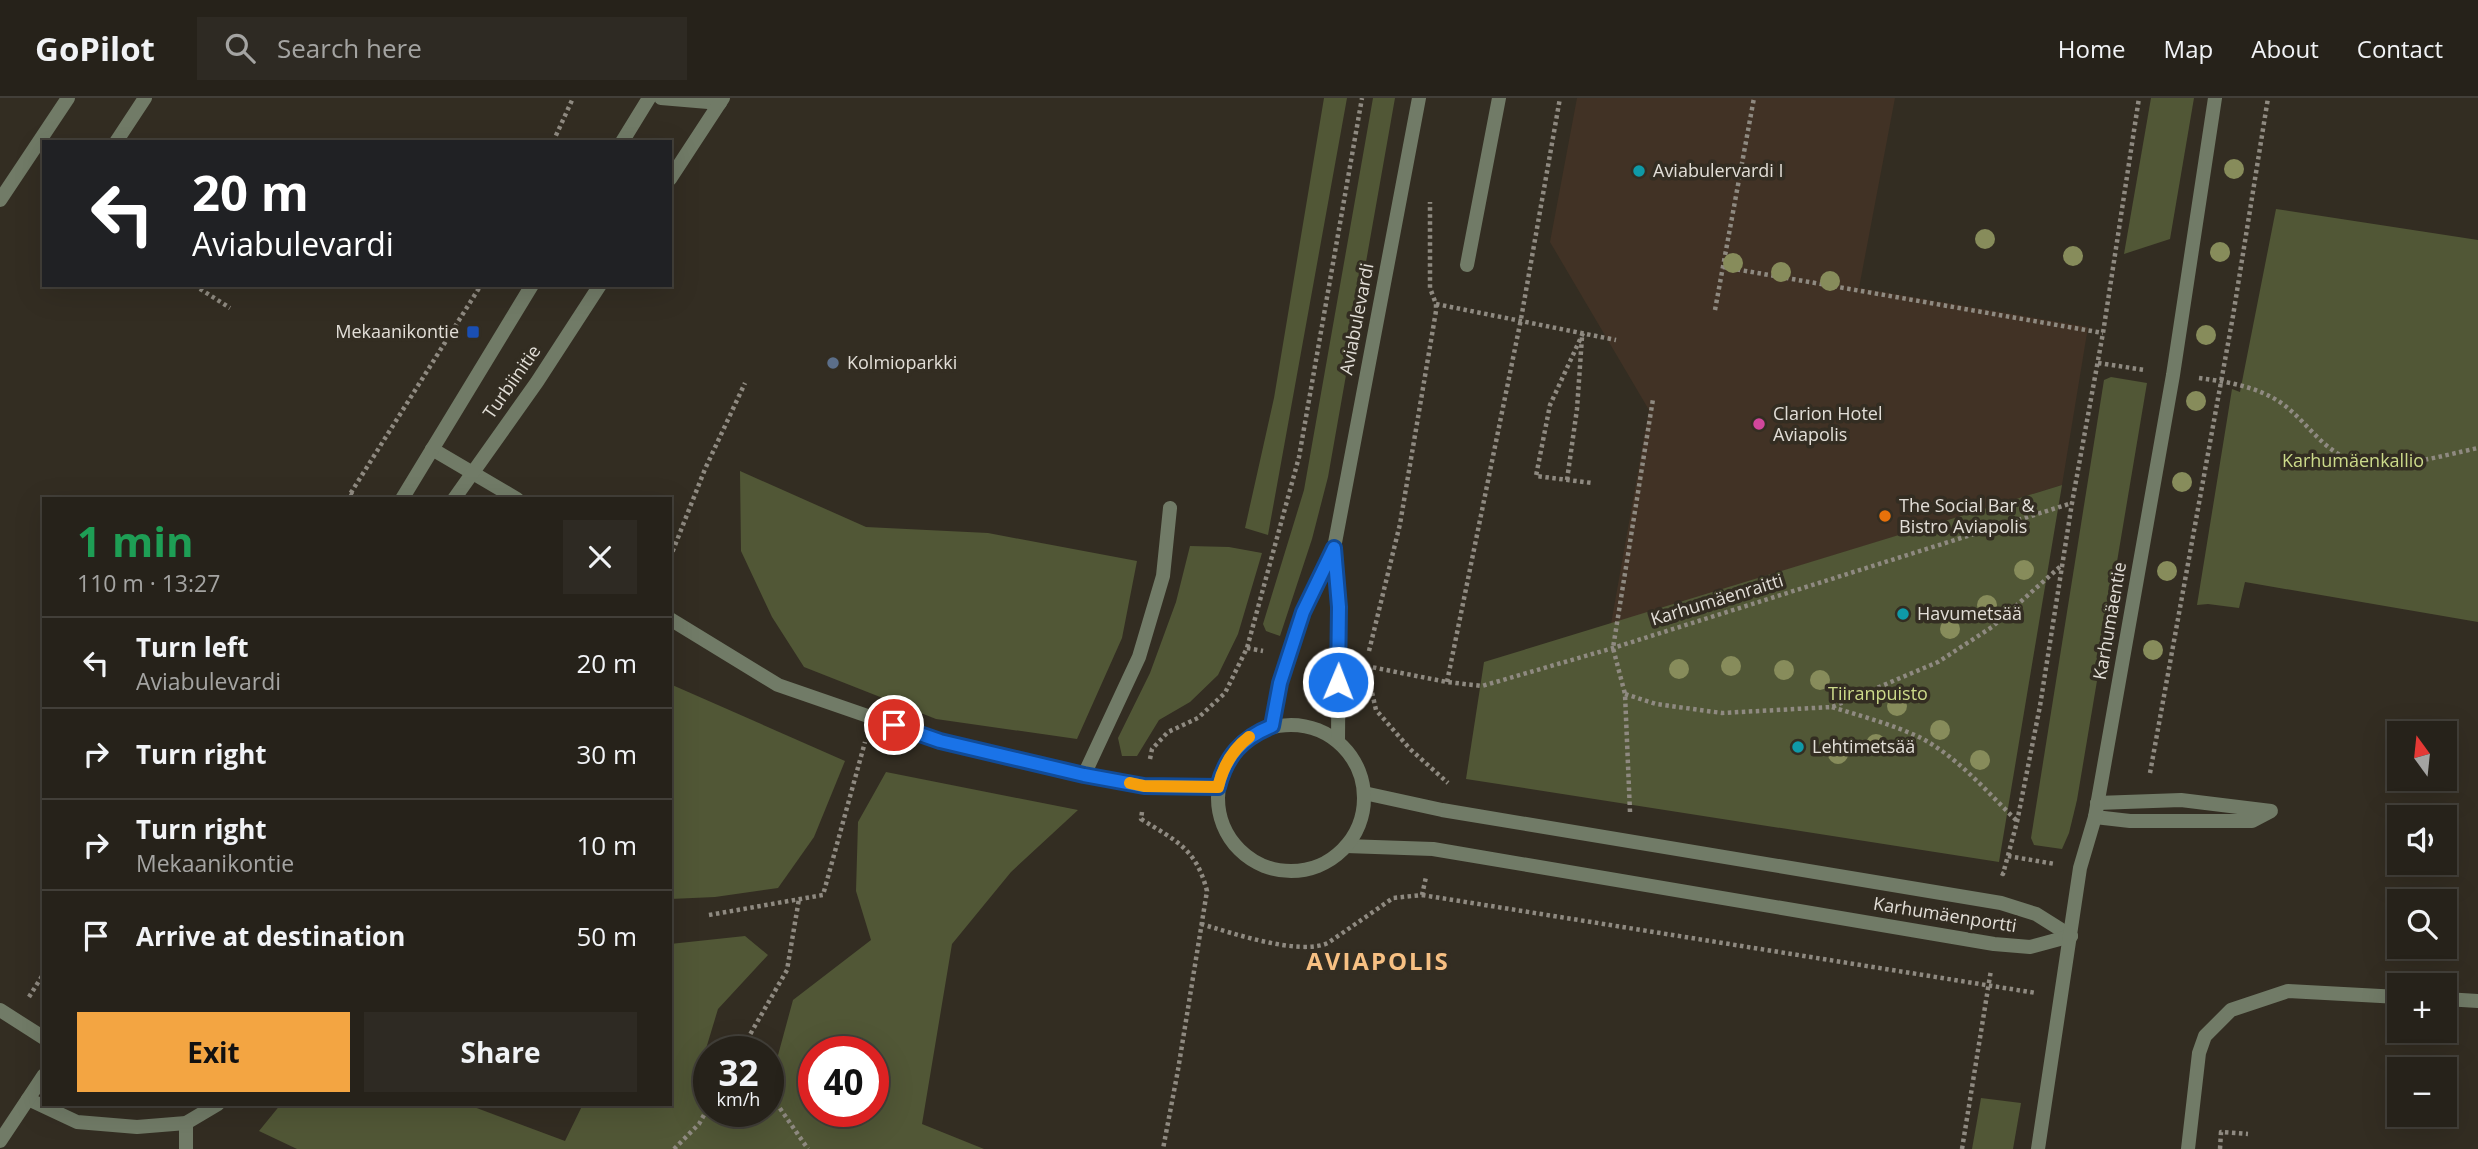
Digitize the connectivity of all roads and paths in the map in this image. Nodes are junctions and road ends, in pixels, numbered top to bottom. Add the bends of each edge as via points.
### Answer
1 (68, 98) edge
2 (145, 98) edge
3 (573, 98) edge
4 (649, 98) edge
5 (661, 98) edge
6 (1362, 98) edge
7 (1419, 98) edge
8 (1499, 98) edge
9 (1560, 98) edge
10 (1754, 98) edge
11 (2139, 98) edge
12 (2214, 98) edge
13 (2268, 98) edge
14 (720, 100) edge
15 (48, 139) edge
16 (117, 140) edge
17 (555, 140) edge
18 (623, 140) edge
19 (42, 147) edge
20 (672, 176) edge
21 (1433, 189) dead end
22 (0, 200) edge
23 (1467, 265) dead end
24 (1723, 267) junction
25 (197, 287) edge
26 (480, 287) edge
27 (531, 287) edge
28 (599, 287) edge
29 (1436, 303) junction
30 (230, 308) dead end
31 (1715, 310) dead end
32 (1521, 319) junction
33 (1583, 332) junction
34 (2103, 333) junction
35 (1616, 340) dead end
36 (2220, 381) junction
37 (745, 383) dead end
38 (1653, 399) dead end
39 (2478, 448) edge
40 (432, 449) junction
41 (473, 472) junction
42 (1567, 480) junction
43 (1592, 483) dead end
44 (350, 493) junction
45 (348, 497) edge
46 (357, 497) edge
47 (403, 497) edge
48 (455, 497) edge
49 (514, 497) edge
50 (2072, 503) junction
51 (1170, 508) dead end
52 (1334, 548) junction
53 (672, 553) edge
54 (2063, 565) junction
55 (672, 619) edge
56 (1613, 648) junction
57 (1447, 682) junction
58 (1625, 694) junction
59 (1832, 707) junction
60 (871, 718) junction
61 (1272, 726) junction
62 (1338, 741) junction
63 (1084, 775) junction
64 (1448, 781) dead end
65 (1461, 783) dead end
66 (1144, 786) junction
67 (1218, 787) junction
68 (1364, 793) junction
69 (2145, 800) junction
70 (1617, 809) dead end
71 (2096, 810) junction
72 (1630, 812) junction
73 (1643, 814) dead end
74 (2017, 822) junction
75 (1346, 846) junction
76 (1990, 872) dead end
77 (1422, 895) dead end
78 (799, 899) junction
79 (709, 915) dead end
80 (2071, 936) junction
81 (2387, 996) edge
82 (2457, 1000) edge
83 (2478, 1001) edge
84 (0, 1010) edge
85 (750, 1036) edge
86 (42, 1037) edge
87 (42, 1078) edge
88 (28, 1099) junction
89 (42, 1106) edge
90 (43, 1106) edge
91 (215, 1106) edge
92 (784, 1114) edge
93 (186, 1123) junction
94 (696, 1127) edge
95 (2248, 1134) dead end
96 (0, 1141) edge
97 (186, 1149) edge
98 (674, 1149) edge
99 (808, 1149) edge
100 (1163, 1149) edge
101 (1962, 1149) edge
102 (2038, 1149) edge
103 (2188, 1149) edge
104 (2220, 1149) edge

1 - 15 street
2 - 16 street
3 - 17 path
4 - 18 street
5 - 14 street
6 - 66 path via 1299,457 1247,648 1225,693 1198,718 1168,732 1152,749
7 - 52 street, Aviabulevardi
8 - 23 street
9 - 32 path
10 - 24 path
11 - 34 path
12 - 71 street, Karhumäentie via 2173,375
13 - 36 path
14 - 20 street
19 - 22 street
21 - 29 path via 1430,288
24 - 31 path
24 - 34 path
25 - 30 path
26 - 44 path
27 - 40 street, Turbiinitie
28 - 41 street, Turbiinitie
29 - 32 path
29 - 57 path, Karhumäenraitti via 1400,524 1365,666
32 - 33 path
32 - 57 path
33 - 35 path
33 - 42 path
33 - 42 path via 1550,405 1536,476
34 - 50 path
36 - 39 path via 2265,393 2346,458 2374,464
36 - 69 path
37 - 53 path
38 - 56 path
40 - 41 street
40 - 47 street, Turbiinitie
41 - 48 street, Turbiinitie
41 - 49 street
42 - 43 path
44 - 45 path
44 - 46 path
50 - 54 path
50 - 56 path, Karhumäenraitti
51 - 63 street via 1163,576 1139,657
52 - 61 street, Aviabulevardi via 1303,612 1280,683
52 - 62 street, Aviabulevardi via 1339,607
54 - 59 path via 1992,627 1938,662
54 - 74 path
55 - 60 street via 778,685
56 - 57 path, Karhumäenraitti via 1482,686
56 - 58 path
58 - 59 path via 1656,704 1722,713
58 - 72 path
59 - 74 path via 1920,738 1955,762
60 - 63 street via 940,741
60 - 78 path via 824,895
61 - 62 street via 1318,729
61 - 67 street via 1242,743 1222,770
62 - 68 street via 1356,764
63 - 66 street
64 - 65 path
66 - 67 street
66 - 100 path via 1141,819 1183,846 1201,870 1207,891
67 - 75 street via 1217,806 1232,843 1271,869 1298,871 1324,864
68 - 75 street via 1357,830
68 - 80 street, Karhumäenportti via 2001,903 2036,914
69 - 71 street
69 - 71 street via 2271,811 2252,821 2130,821
70 - 72 path
71 - 80 street, Karhumäentie via 2080,868
72 - 73 path
74 - 76 path via 2003,874
75 - 80 street, Karhumäenportti via 1433,849 1994,944 2030,947
77 - 101 path via 1988,986
78 - 79 path
78 - 85 path via 787,970
80 - 102 street, Karhumäentie
81 - 103 street via 2288,991 2231,1010 2205,1036 2199,1053
82 - 83 street
84 - 86 street
87 - 88 street
88 - 89 street
88 - 96 street
90 - 93 street via 77,1122 137,1127
91 - 93 street
92 - 99 path
93 - 97 street
94 - 98 path
95 - 104 path via 2221,1132

